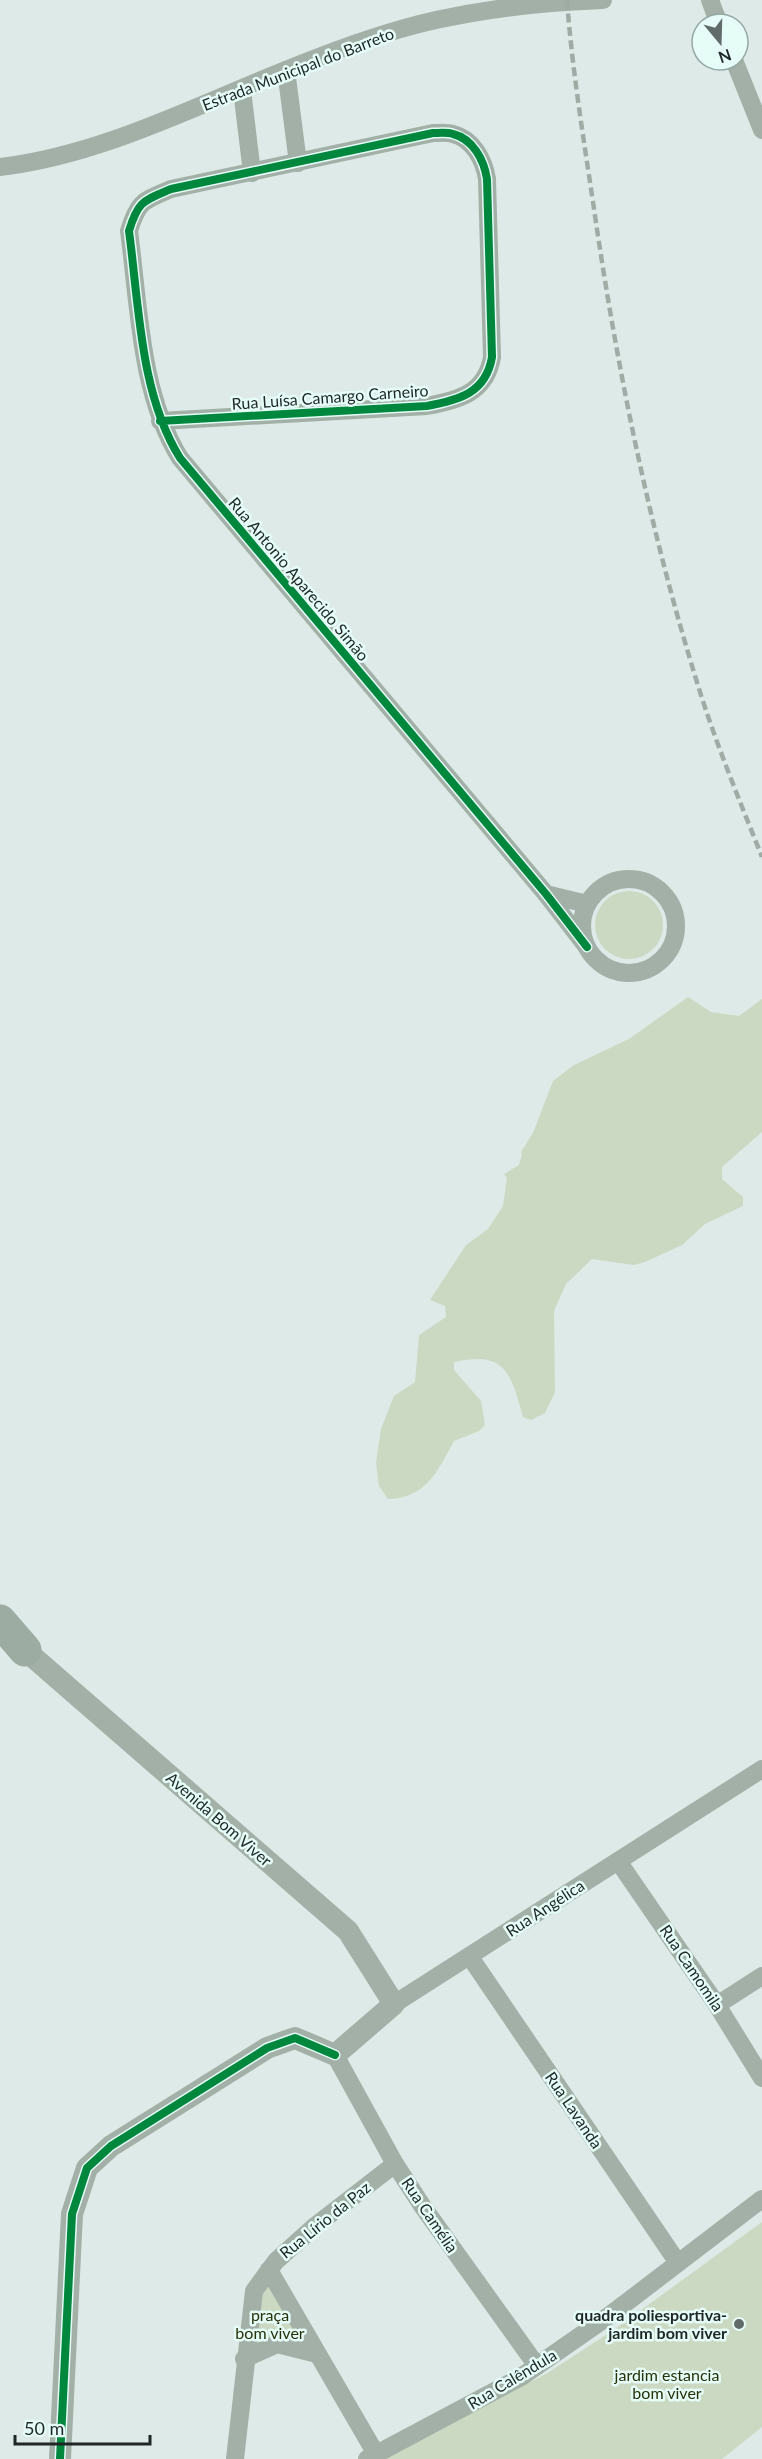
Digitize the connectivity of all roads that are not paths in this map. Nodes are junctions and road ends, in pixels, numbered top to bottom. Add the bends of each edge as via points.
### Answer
1 (603, 0) edge
2 (286, 70) junction
3 (739, 72) edge
4 (242, 90) junction
5 (762, 130) edge
6 (298, 163) junction
7 (0, 167) edge
8 (252, 173) junction
9 (171, 189) joint
10 (160, 421) junction
11 (546, 894) junction
12 (587, 904) junction
13 (587, 947) junction
14 (0, 1621) edge
15 (13, 1649) edge
16 (762, 1768) edge
17 (618, 1861) junction
18 (470, 1956) junction
19 (762, 1976) edge
20 (394, 2004) junction
21 (717, 2005) junction
22 (335, 2055) junction
23 (762, 2078) edge
24 (395, 2164) junction
25 (762, 2199) edge
26 (678, 2263) junction
27 (268, 2270) junction
28 (317, 2354) junction
29 (244, 2359) junction
30 (537, 2366) junction
31 (372, 2457) edge
32 (60, 2459) edge
33 (235, 2459) edge

1 - 2 street, Estrada Municipal do Barreto via 540,3 433,20
2 - 4 street, Estrada Municipal do Barreto
2 - 6 street
3 - 5 street
4 - 7 street, Estrada Municipal do Barreto via 79,150
4 - 8 street
6 - 8 street, Rua Luísa Camargo Carneiro
6 - 10 street, Rua Luísa Camargo Carneiro via 433,133 453,134 476,150 487,179 492,357 489,372 472,391 451,402 427,406
8 - 9 street, Rua Luísa Camargo Carneiro
9 - 10 street, Rua Antonio Aparecido Simão via 144,201 129,231 149,380
10 - 11 street, Rua Antonio Aparecido Simão via 180,458
11 - 12 street
11 - 13 street, Rua Antonio Aparecido Simão
12 - 13 street via 582,933
12 - 13 street, Rua Antonio Aparecido Simão via 597,891 611,883 642,881 657,887 668,899 675,913 676,929 673,945 664,958 638,972 622,973 608,968
14 - 15 highway
15 - 20 street, Avenida Bom Viver via 348,1931
16 - 17 street, Rua Angélica
17 - 18 street, Rua Angélica
17 - 21 street, Rua Camomila
18 - 20 street, Rua Angélica
18 - 26 street, Rua Lavanda
19 - 21 street
20 - 22 street, Rua Angélica
21 - 23 street, Rua Camomila
22 - 24 street, Rua Camélia
22 - 32 street via 295,2038 267,2048 111,2146 87,2168 72,2214
24 - 27 street, Rua Lírio da Paz via 315,2226
24 - 30 street, Rua Camélia
25 - 26 street, Rua Calêndula
26 - 30 street, Rua Calêndula
27 - 28 street
27 - 29 street, Rua Lírio da Paz via 252,2294
28 - 29 street via 277,2344
28 - 31 street
29 - 33 street, Rua Lírio da Paz
30 - 31 street, Rua Calêndula

